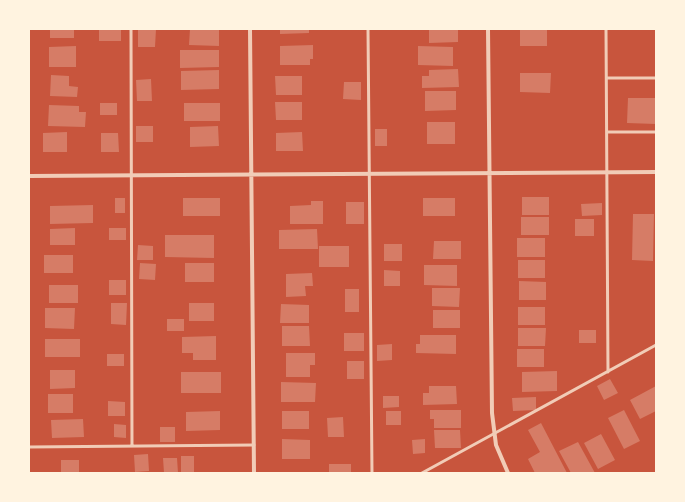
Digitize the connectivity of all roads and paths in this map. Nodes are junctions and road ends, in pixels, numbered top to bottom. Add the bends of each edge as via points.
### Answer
1 (131, 29) edge
2 (250, 29) edge
3 (368, 29) edge
4 (488, 29) edge
5 (606, 29) edge
6 (607, 78) junction
7 (656, 78) edge
8 (607, 132) junction
9 (656, 132) edge
10 (656, 172) edge
11 (608, 173) junction
12 (251, 174) junction
13 (370, 174) junction
14 (489, 174) junction
15 (132, 175) junction
16 (29, 176) edge
17 (656, 345) edge
18 (608, 372) junction
19 (495, 434) junction
20 (254, 445) junction
21 (29, 446) edge
22 (132, 446) junction
23 (254, 473) edge
24 (372, 473) edge
25 (422, 473) edge
26 (508, 473) edge

1 - 15 lane
2 - 12 street
3 - 13 lane
4 - 14 street
5 - 6 lane
6 - 7 lane
6 - 8 lane
8 - 9 lane
8 - 11 lane
10 - 11 street
11 - 14 street
11 - 18 lane
12 - 13 street
12 - 15 street
12 - 20 street
13 - 14 street
13 - 24 lane
14 - 19 street via 492,413
15 - 16 street
15 - 22 lane
17 - 18 lane
18 - 19 lane
19 - 25 lane
19 - 26 street via 496,446
20 - 22 lane
20 - 23 street
21 - 22 lane

